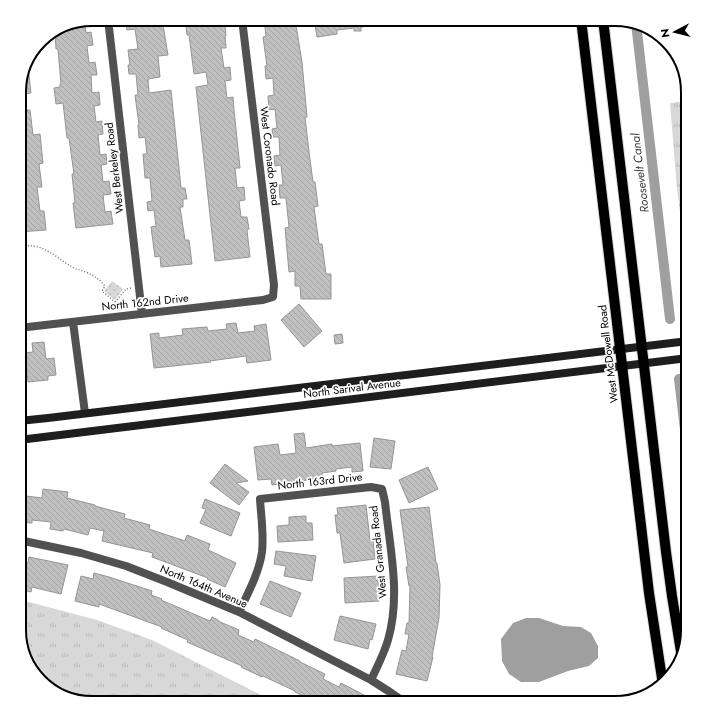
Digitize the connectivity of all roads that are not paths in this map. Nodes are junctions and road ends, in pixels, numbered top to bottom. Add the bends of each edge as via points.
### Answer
1 (109, 26) edge
2 (243, 26) edge
3 (583, 26) edge
4 (604, 26) edge
5 (273, 297) joint
6 (142, 314) junction
7 (73, 322) junction
8 (26, 327) edge
9 (681, 342) edge
10 (641, 346) junction
11 (620, 348) junction
12 (681, 359) edge
13 (644, 364) junction
14 (622, 366) junction
15 (85, 413) junction
16 (26, 420) edge
17 (26, 439) edge
18 (382, 489) joint
19 (26, 541) edge
20 (240, 612) junction
21 (680, 644) edge
22 (662, 677) edge
23 (370, 680) junction
24 (396, 696) edge

1 - 6 street, West Berkeley Road
2 - 5 street, West Coronado Road via 274,285
3 - 11 main road, West McDowell Road
4 - 10 main road
5 - 6 street, North 162nd Drive
6 - 7 street, North 162nd Drive
7 - 8 street, North 162nd Drive
7 - 15 street
9 - 10 main road, North Sarival Avenue
10 - 11 main road, North Sarival Avenue
10 - 13 main road
11 - 14 main road, West McDowell Road
11 - 15 main road, North Sarival Avenue
12 - 13 main road, North Sarival Avenue
13 - 14 main road, North Sarival Avenue
13 - 21 main road
14 - 17 main road, North Sarival Avenue
14 - 22 main road, West McDowell Road via 649,593
15 - 16 main road, North Sarival Avenue
18 - 20 street, North 163rd Drive via 371,487 260,499 263,535 260,565
18 - 23 street, West Granada Road via 394,582 394,612 387,642
19 - 20 street, North 164th Avenue via 126,566
20 - 23 street, North 164th Avenue
23 - 24 street

